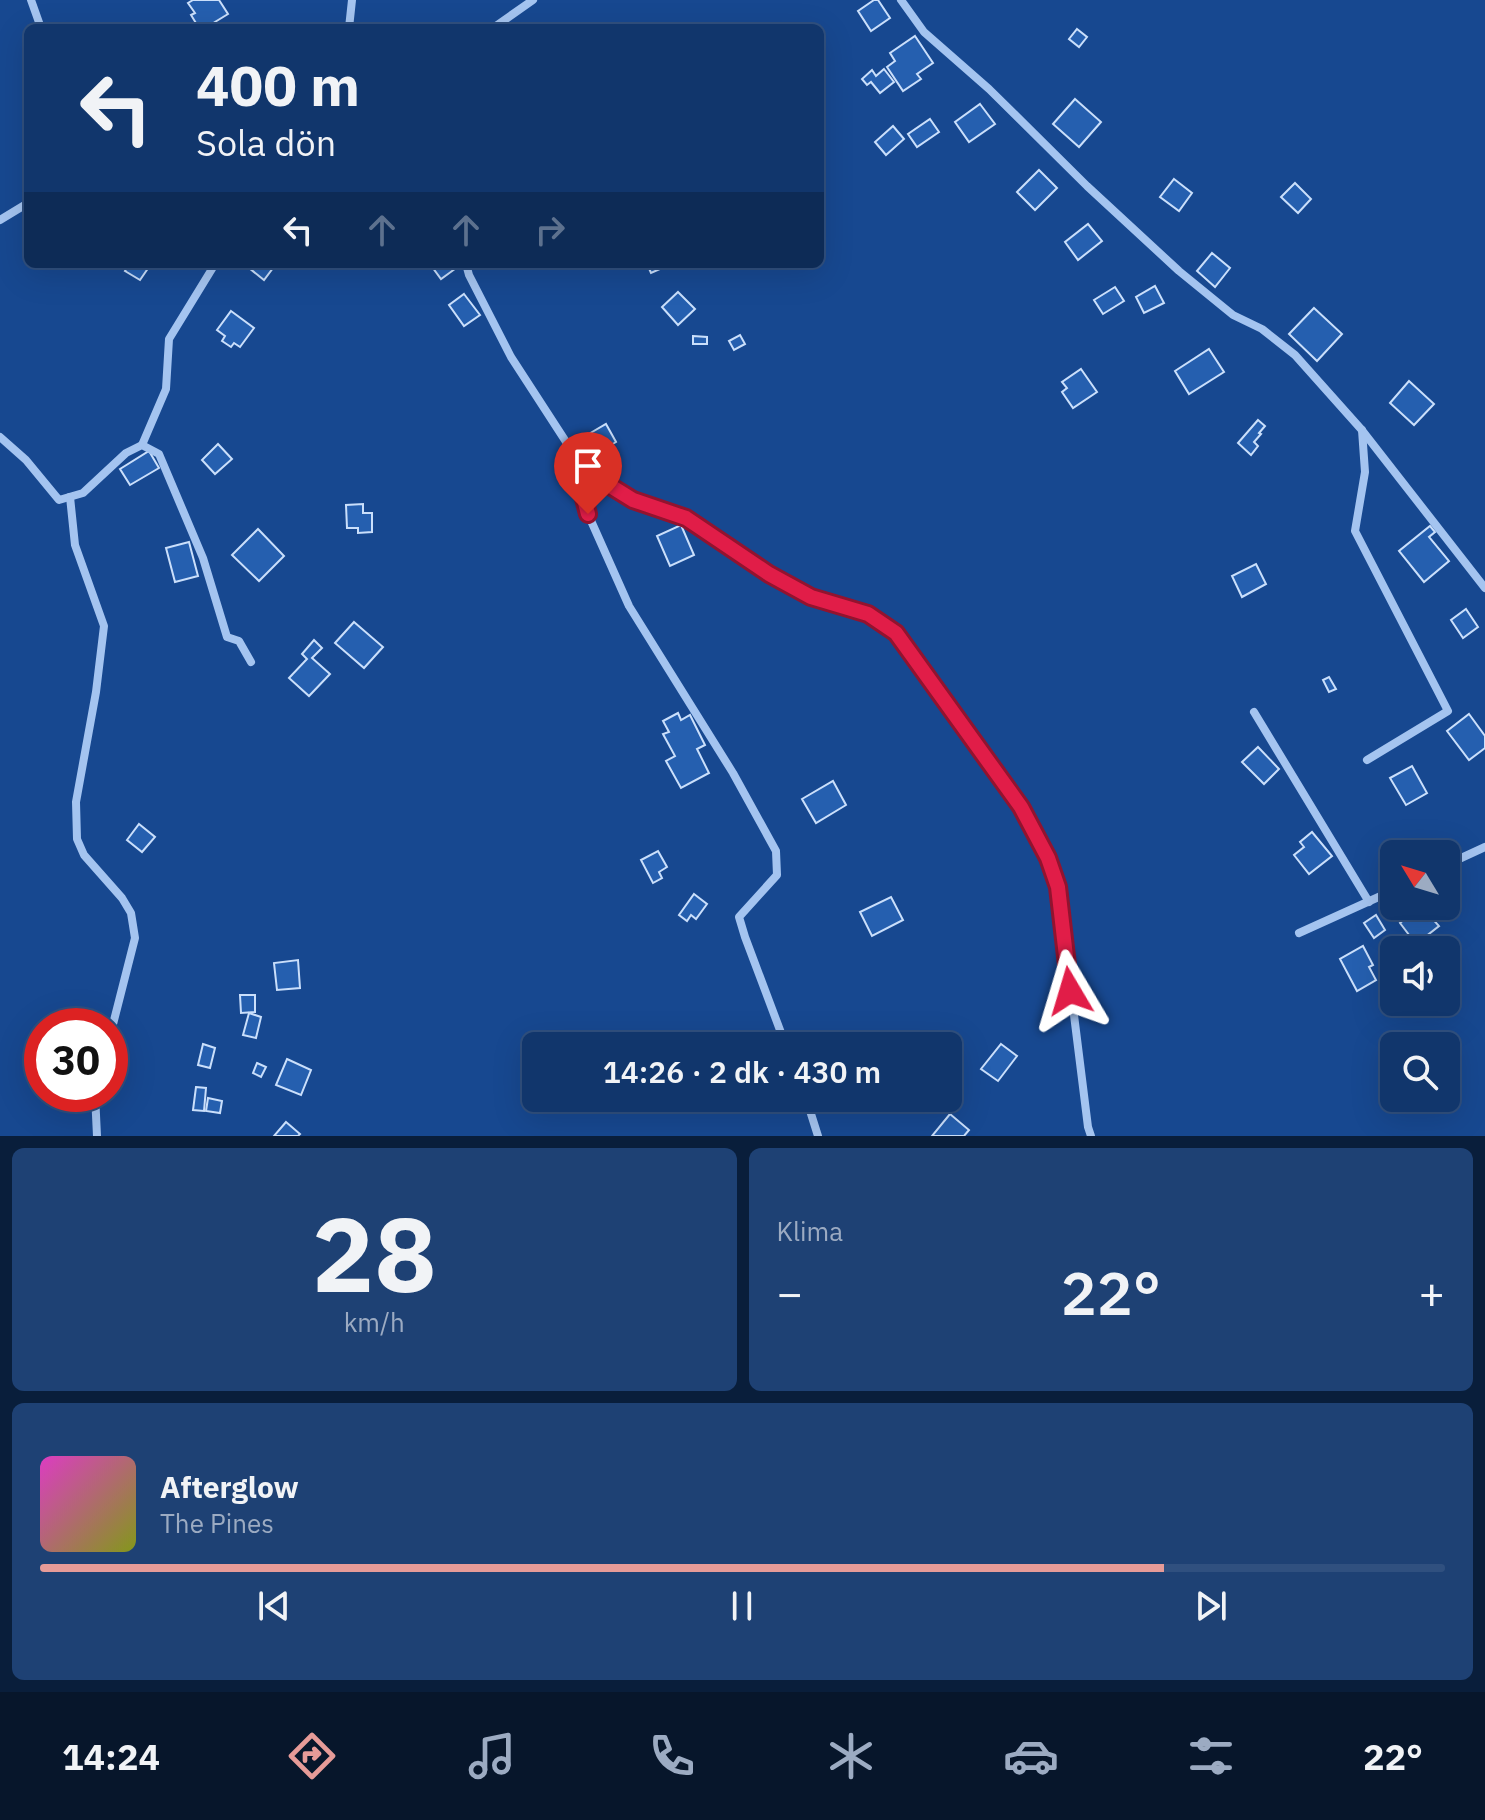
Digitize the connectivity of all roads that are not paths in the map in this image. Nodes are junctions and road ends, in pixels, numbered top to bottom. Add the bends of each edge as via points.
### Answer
1 (31, 0) edge
2 (352, 0) edge
3 (533, 0) edge
4 (901, 0) edge
5 (40, 24) edge
6 (349, 24) edge
7 (499, 24) edge
8 (24, 205) edge
9 (0, 220) edge
10 (213, 268) edge
11 (467, 268) edge
12 (1361, 429) junction
13 (0, 437) edge
14 (142, 445) junction
15 (575, 464) junction
16 (70, 497) junction
17 (1485, 569) edge
18 (1475, 574) junction
19 (1485, 588) edge
20 (251, 662) dead end
21 (1254, 712) dead end
22 (1367, 760) dead end
23 (1485, 847) edge
24 (1460, 859) edge
25 (1380, 897) edge
26 (1369, 902) junction
27 (1299, 933) dead end
28 (117, 1008) edge
29 (781, 1032) edge
30 (96, 1112) edge
31 (810, 1112) edge
32 (97, 1136) edge
33 (818, 1136) edge
34 (1091, 1136) edge

1 - 5 street
2 - 6 street
3 - 7 street
4 - 12 street via 924,32 1087,186 1233,315 1295,355
8 - 9 street
10 - 14 street via 169,339 166,389
11 - 15 street via 511,357 572,451
12 - 18 street
12 - 22 street via 1365,472 1355,531 1448,711
13 - 16 street via 59,500
14 - 16 street via 83,493
14 - 20 street via 159,454 203,558 227,637 239,641
15 - 29 street via 588,514 629,606 776,851 777,875 739,917
15 - 34 street via 633,500 686,518 811,597 868,614 896,633 1021,807 1048,858 1058,887
16 - 28 street via 75,545 104,626 76,802 77,839 131,913 135,938
17 - 18 street
18 - 19 street
21 - 26 street
23 - 24 street
25 - 26 street
26 - 27 street
30 - 32 street
31 - 33 street

